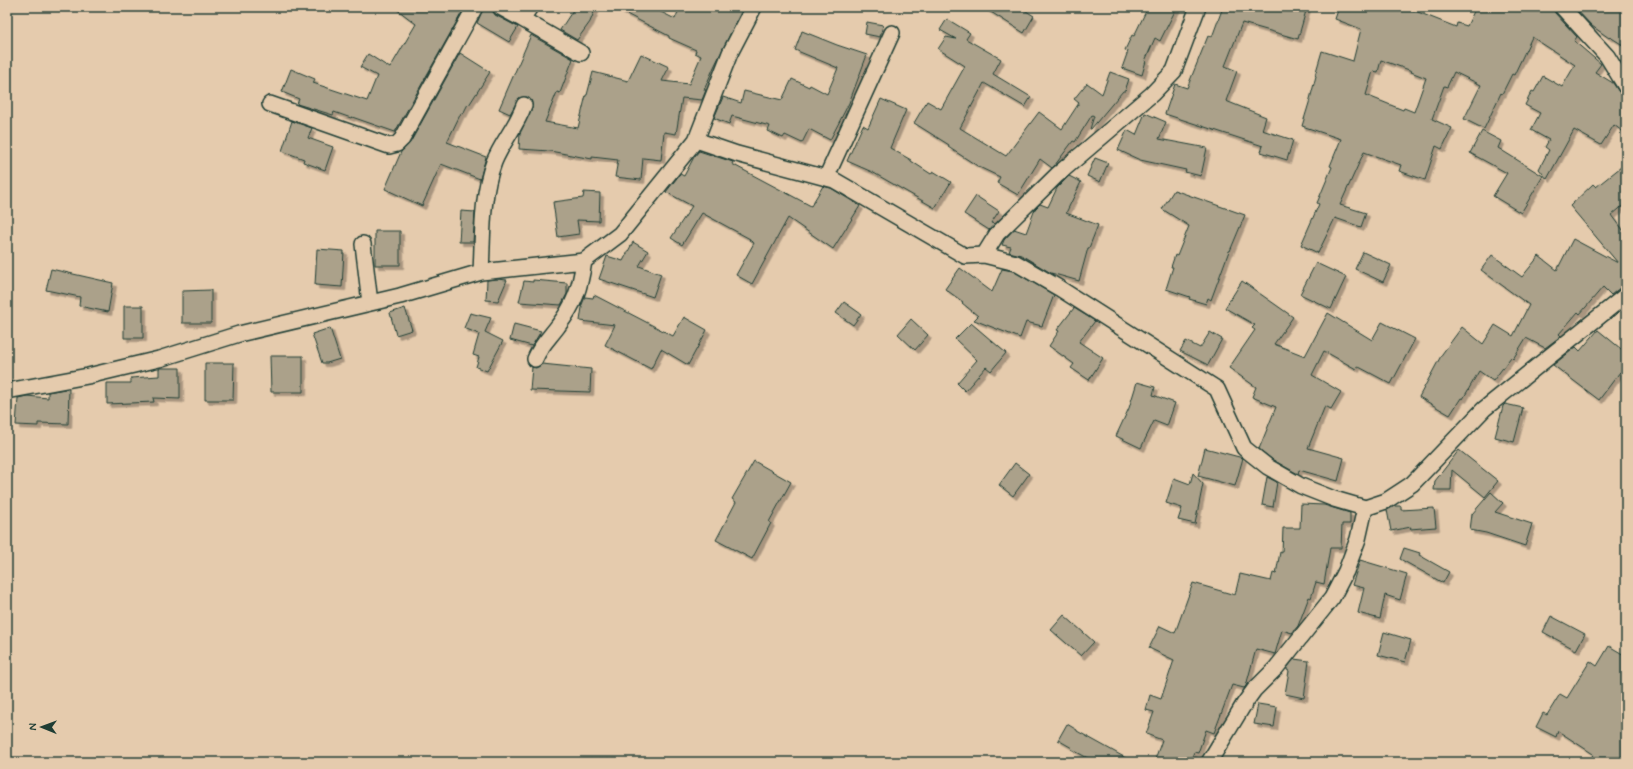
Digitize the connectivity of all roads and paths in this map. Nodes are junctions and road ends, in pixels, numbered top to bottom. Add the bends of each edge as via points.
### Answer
1 (475, 7) edge
2 (500, 7) edge
3 (1198, 7) edge
4 (1562, 7) edge
5 (751, 8) edge
6 (526, 13) edge
7 (892, 33) dead end
8 (581, 53) dead end
9 (1626, 87) edge
10 (270, 104) dead end
11 (524, 105) dead end
12 (696, 140) junction
13 (826, 178) junction
14 (363, 244) dead end
15 (984, 255) junction
16 (584, 261) junction
17 (481, 272) junction
18 (1626, 295) edge
19 (370, 303) junction
20 (534, 359) dead end
21 (7, 391) edge
22 (1365, 508) junction
23 (1209, 762) edge

1 - 10 street via 402,139 396,144 389,146
2 - 6 street
3 - 15 street via 1174,71 1152,94 1057,175 997,234
4 - 9 street via 1607,56
5 - 12 street via 730,52
6 - 8 street
7 - 13 street
11 - 17 street via 520,118 494,161 488,180
12 - 13 street
12 - 16 street via 620,234
13 - 15 street via 834,180 965,256
14 - 19 street
15 - 22 street via 1016,263 1217,389 1244,448 1268,467 1301,486 1334,500
16 - 17 street
16 - 20 street via 576,299
17 - 19 street
18 - 22 street via 1484,408 1412,484 1386,501
19 - 21 street via 239,334 159,359 88,376
22 - 23 street via 1358,539 1332,598 1276,668 1254,690

